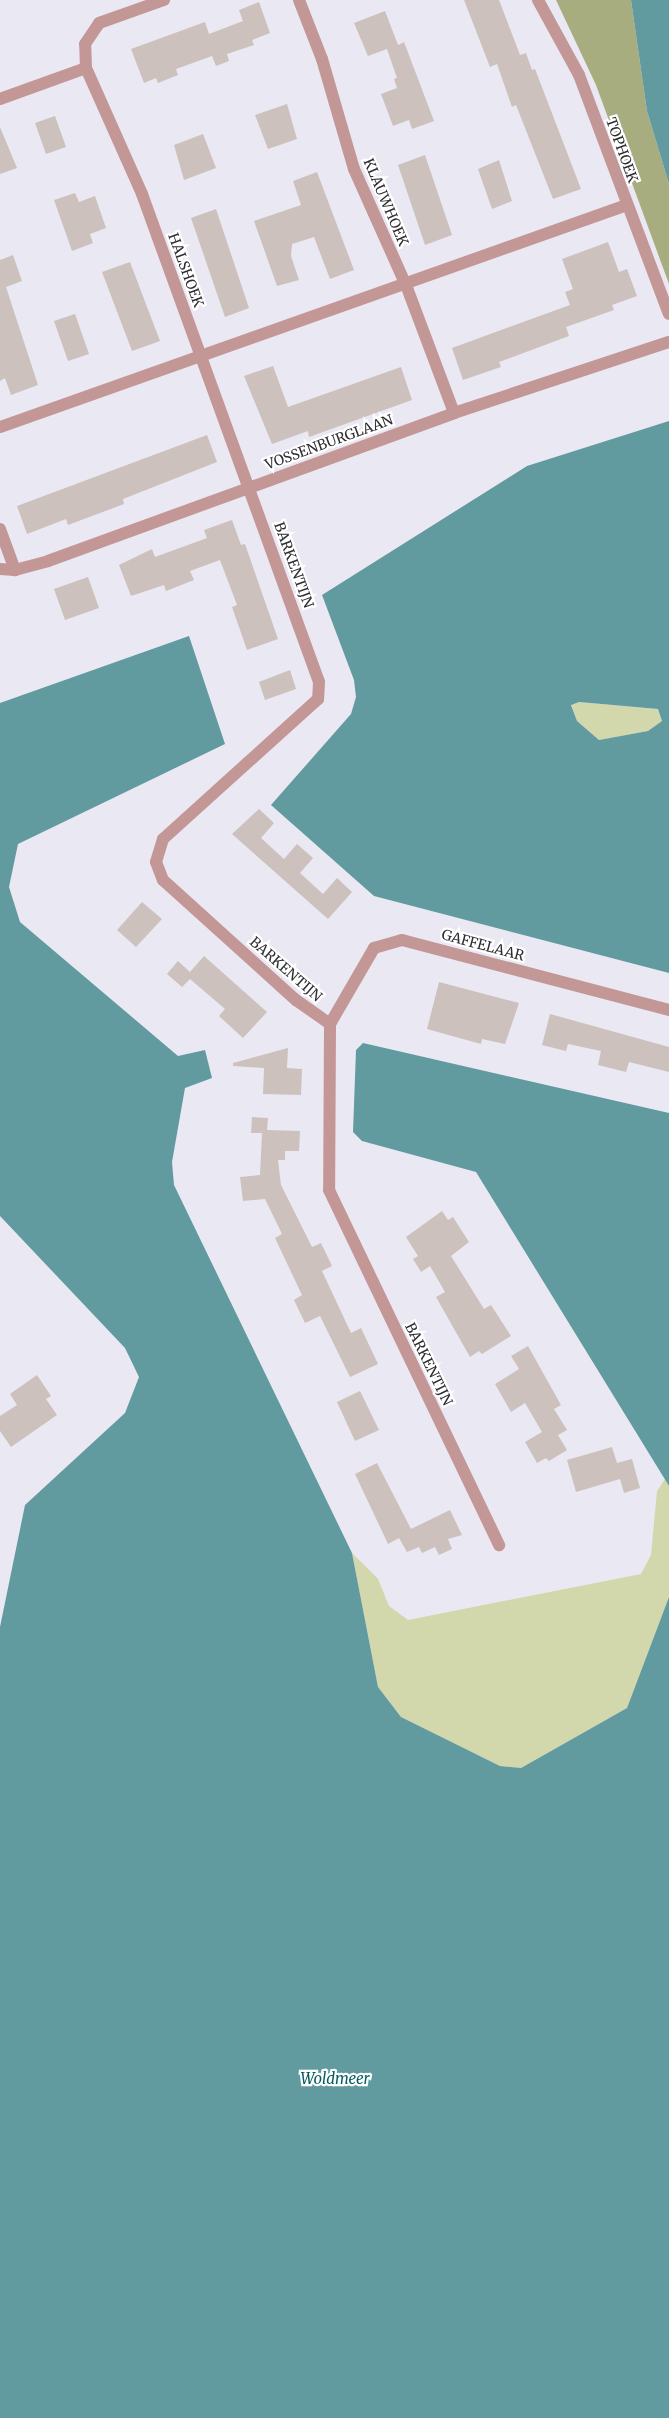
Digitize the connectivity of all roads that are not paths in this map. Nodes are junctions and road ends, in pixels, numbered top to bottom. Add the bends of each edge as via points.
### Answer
1 (164, 0) edge
2 (298, 0) edge
3 (538, 0) edge
4 (86, 68) junction
5 (0, 99) edge
6 (627, 205) junction
7 (406, 284) junction
8 (669, 314) edge
9 (669, 342) edge
10 (201, 358) junction
11 (454, 413) junction
12 (0, 427) edge
13 (250, 486) junction
14 (0, 529) edge
15 (0, 569) edge
16 (15, 570) junction
17 (669, 1010) edge
18 (330, 1024) junction
19 (499, 1545) dead end

1 - 4 street via 99,23 85,44
2 - 7 street, KLAUWHOEK via 322,59 354,169
3 - 6 street, TOPHOEK via 579,75
4 - 5 street
4 - 10 street, HALSHOEK via 142,194
6 - 7 street
6 - 8 street, TOPHOEK
7 - 10 street
7 - 11 street, KLAUWHOEK
9 - 11 street, VOSSENBURGLAAN
10 - 12 street
10 - 13 street, HALSHOEK
11 - 13 street, VOSSENBURGLAAN
13 - 16 street, VOSSENBURGLAAN
13 - 18 street, BARKENTIJN via 319,682 318,699 163,839 156,862 163,880 296,1000
14 - 16 street
15 - 16 street, VOSSENBURGLAAN
17 - 18 street, GAFFELAAR via 402,940 374,948
18 - 19 street, BARKENTIJN via 329,1190

